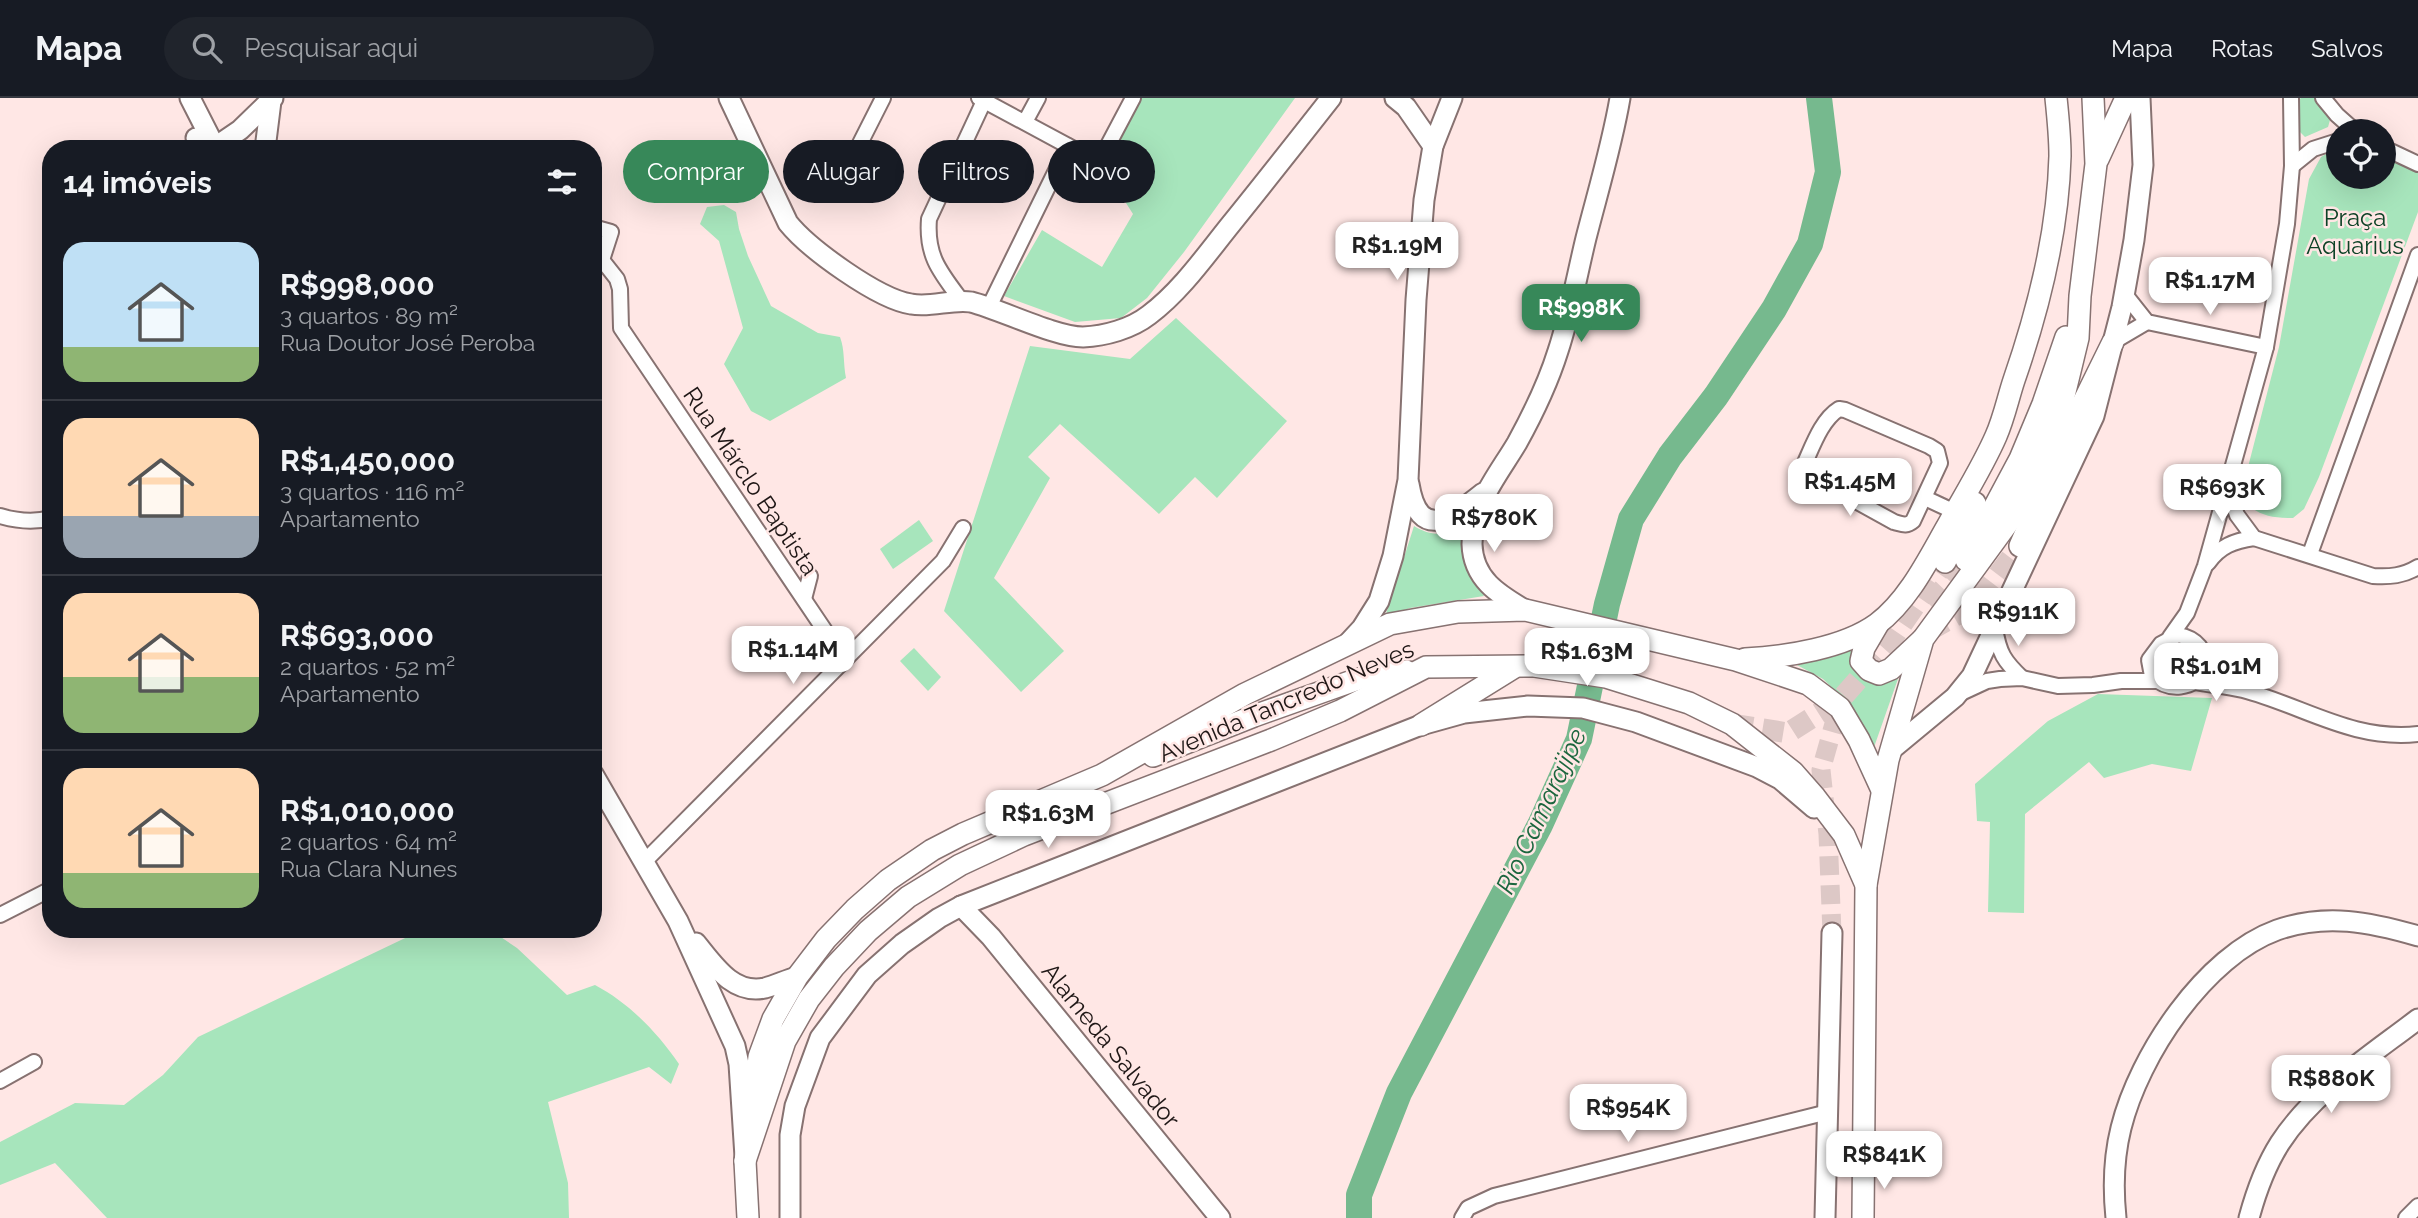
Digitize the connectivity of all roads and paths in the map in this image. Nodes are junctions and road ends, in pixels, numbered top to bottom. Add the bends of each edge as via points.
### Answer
1 (188, 98) edge
2 (729, 98) edge
3 (883, 98) edge
4 (1038, 98) edge
5 (1133, 98) edge
6 (1331, 98) edge
7 (1620, 98) edge
8 (2056, 98) edge
9 (2093, 98) edge
10 (2126, 98) edge
11 (2140, 98) edge
12 (2291, 98) edge
13 (2323, 98) edge
14 (272, 99) edge
15 (982, 99) edge
16 (1450, 102) edge
17 (1401, 103) edge
18 (2342, 119) edge
19 (1025, 122) junction
20 (204, 140) edge
21 (217, 140) edge
22 (266, 140) edge
23 (862, 140) edge
24 (1057, 140) edge
25 (1110, 140) edge
26 (2326, 145) edge
27 (1433, 146) junction
28 (2396, 154) edge
29 (2096, 164) junction
30 (2417, 165) edge
31 (2292, 166) junction
32 (1048, 187) edge
33 (602, 230) edge
34 (602, 251) edge
35 (2418, 255) edge
36 (602, 264) edge
37 (2124, 293) junction
38 (2080, 296) junction
39 (961, 300) junction
40 (989, 307) junction
41 (2147, 321) junction
42 (2113, 342) junction
43 (2266, 348) junction
44 (1997, 435) junction
45 (1408, 480) junction
46 (2228, 489) junction
47 (1487, 490) junction
48 (1925, 498) junction
49 (1955, 512) junction
50 (0, 516) edge
51 (42, 521) edge
52 (963, 528) dead end
53 (2254, 538) junction
54 (2020, 546) tunnel mouth
55 (2310, 554) junction
56 (2205, 566) junction
57 (2418, 567) edge
58 (810, 576) dead end
59 (804, 599) junction
60 (1532, 612) junction
61 (2187, 613) junction
62 (1879, 623) junction
63 (1995, 628) junction
64 (2170, 637) junction
65 (1923, 639) junction
66 (2194, 641) junction
67 (1346, 645) junction
68 (844, 659) junction
69 (1736, 660) junction
70 (2149, 660) junction
71 (2206, 662) junction
72 (1524, 666) junction
73 (1426, 667) junction
74 (2022, 678) junction
75 (2121, 681) junction
76 (2157, 681) junction
77 (2195, 682) junction
78 (2243, 690) junction
79 (1955, 696) junction
80 (1421, 725) junction
81 (2418, 734) edge
82 (1891, 750) junction
83 (1102, 775) junction
84 (1881, 788) junction
85 (602, 790) edge
86 (1844, 835) junction
87 (644, 862) junction
88 (1866, 885) junction
89 (42, 894) edge
90 (961, 906) junction
91 (0, 915) edge
92 (678, 920) junction
93 (1832, 933) tunnel mouth
94 (2418, 936) edge
95 (797, 977) junction
96 (2418, 1019) edge
97 (34, 1062) dead end
98 (0, 1082) edge
99 (1828, 1112) junction
100 (746, 1161) junction
101 (1864, 1168) junction
102 (2418, 1206) edge
103 (748, 1218) edge
104 (790, 1218) edge
105 (1220, 1218) edge
106 (1462, 1218) edge
107 (1825, 1218) edge
108 (1863, 1218) edge
109 (1870, 1218) edge
110 (2116, 1218) edge
111 (2249, 1218) edge
112 (2406, 1218) edge

1 - 20 street
2 - 39 street via 778,204 798,236 897,301 926,305
3 - 23 street
4 - 19 street
5 - 25 street
6 - 40 street via 1205,257 1147,317 1126,328 1081,337
7 - 47 street via 1559,350 1542,394
8 - 44 main road via 2060,156 2053,228 2028,341
9 - 29 main road
10 - 29 main road
11 - 37 street via 2143,165
12 - 31 street
13 - 18 street
14 - 21 street via 240,130
14 - 22 street
15 - 19 street
15 - 39 street via 929,219 931,254
16 - 17 street via 1435,114
16 - 27 street
17 - 27 street
19 - 24 street
26 - 31 street
27 - 45 street via 1417,288
28 - 30 street
29 - 38 main road
31 - 43 street
32 - 40 street
33 - 34 street via 611,232
35 - 55 street
36 - 59 street, Rua Márclo Baptista via 620,289 621,328
37 - 41 street
37 - 42 street
38 - 44 main road via 2020,459 1953,567
38 - 65 main road via 2078,338 2063,400 2010,520
39 - 40 street
41 - 42 street
41 - 43 street
42 - 54 main road
42 - 63 street via 2094,416
43 - 46 street
44 - 49 main road
45 - 47 street via 1416,507 1423,517 1435,521 1448,519
45 - 67 street via 1379,601
46 - 53 street via 2237,515
46 - 56 street
47 - 60 street via 1474,523 1476,565 1498,595
48 - 48 street via 1940,463 1937,451 1844,410 1830,417 1804,467 1807,474 1904,525 1913,522
48 - 49 street
49 - 62 main road via 1917,581
50 - 51 street
52 - 68 street via 943,561
53 - 55 street
53 - 56 street via 2225,546
55 - 57 street via 2372,576 2390,577
56 - 61 street
58 - 59 street
59 - 68 street, Rua Márclo Baptista
60 - 67 main road, Avenida Tancredo Neves via 1458,612 1390,624
60 - 69 main road, Avenida Tancredo Neves
61 - 64 street
61 - 66 street
62 - 65 main road via 1861,661 1879,674
62 - 69 main road via 1850,638 1803,652
63 - 74 street via 2001,654
63 - 79 street via 1972,676
64 - 66 street
64 - 70 street
65 - 82 main road
66 - 71 street
67 - 83 main road, Avenida Tancredo Neves via 1245,694
68 - 87 street
69 - 84 main road via 1808,684 1840,708
70 - 75 street
70 - 76 street
71 - 77 street
71 - 78 street
72 - 73 main road, Avenida Tancredo Neves
72 - 80 main road
72 - 86 main road, Avenida Tancredo Neves via 1606,677 1689,703 1732,724 1793,772
73 - 83 main road via 1358,679
73 - 100 main road, Avenida Tancredo Neves via 1306,726 1024,835 960,865 908,897 868,931 809,999 785,1041
74 - 75 street via 2059,686
74 - 79 street via 1987,681
75 - 76 street
76 - 77 street via 2177,687
77 - 78 street
78 - 81 street via 2369,733
79 - 82 street
80 - 86 street, Avenida Tancredo Neves via 1464,713 1528,706 1583,708 1636,722 1758,767 1780,779
80 - 90 street, Avenida Tancredo Neves
82 - 84 main road
83 - 95 main road, Avenida Tancredo Neves via 932,850 855,909
84 - 88 main road
85 - 87 street
86 - 88 main road, Avenida Tancredo Neves
87 - 92 street
88 - 101 main road, Avenida Tancredo Neves
89 - 91 street
90 - 104 street, Avenida Tancredo Neves via 902,944 867,975 820,1038 802,1083 790,1135
90 - 105 street, Alameda Salvador via 1009,958
92 - 95 street via 724,976 737,985 766,988
92 - 100 street via 736,1046
93 - 99 street
94 - 110 street via 2364,921 2316,921 2278,930 2245,946 2218,969 2172,1021 2141,1073 2121,1129
95 - 100 main road, Avenida Tancredo Neves via 773,1019 759,1057
96 - 111 street via 2301,1117 2280,1143
97 - 98 street
99 - 106 street via 1494,1196 1468,1208
99 - 107 street
100 - 103 main road, Avenida Tancredo Neves
101 - 108 main road, Avenida Tancredo Neves
101 - 109 street
102 - 112 street

